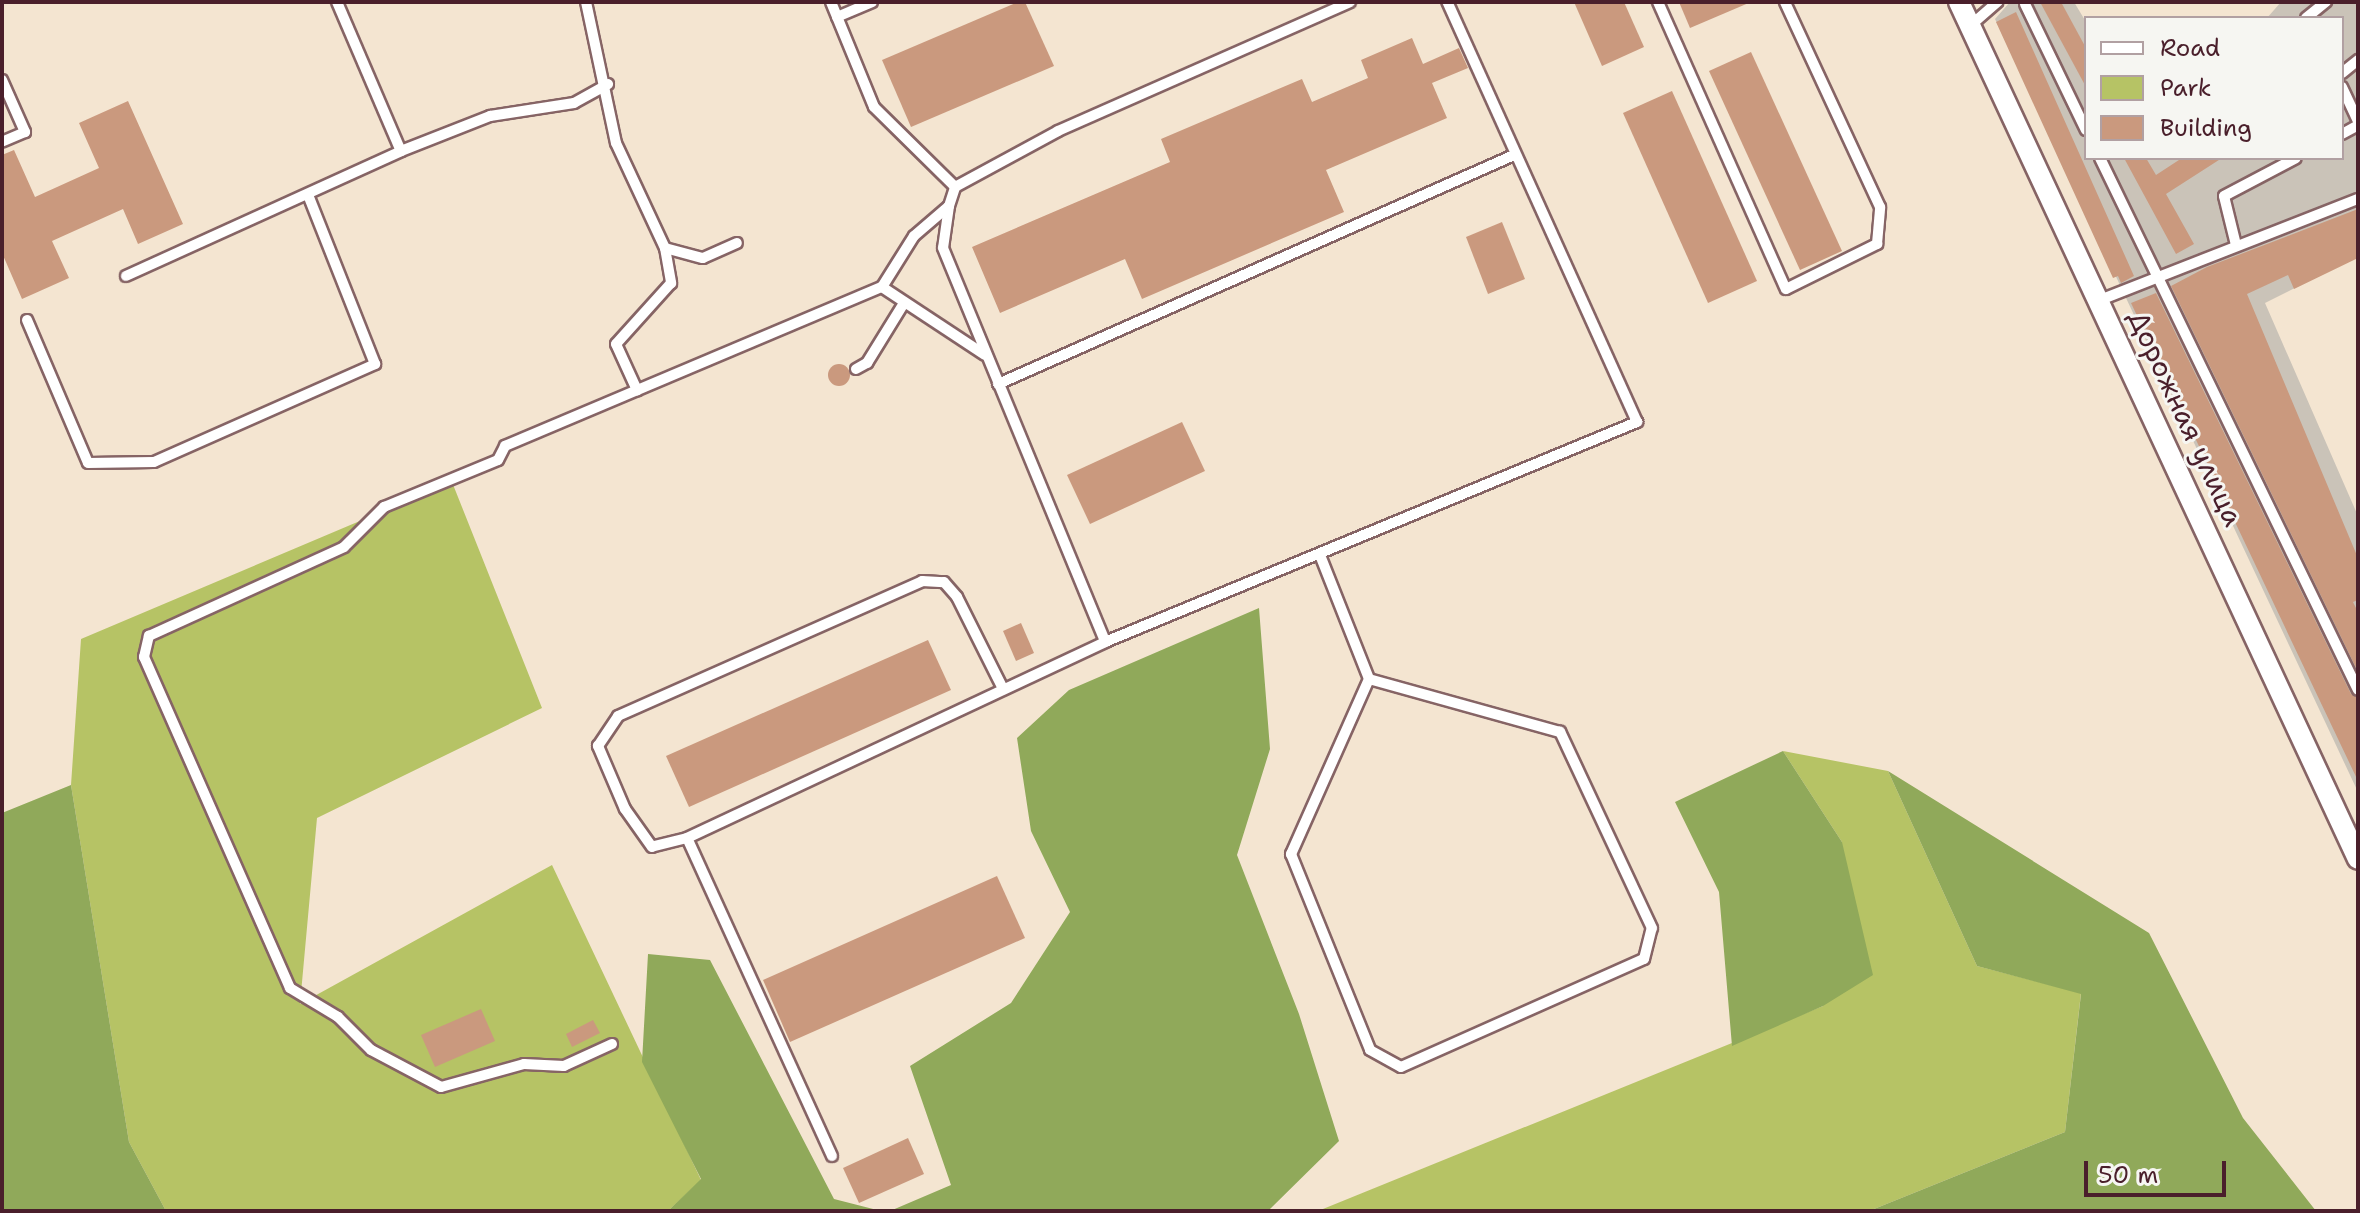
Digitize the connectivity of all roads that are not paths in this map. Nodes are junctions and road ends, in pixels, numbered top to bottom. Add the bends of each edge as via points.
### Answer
1 (337, 2) edge
2 (586, 2) edge
3 (831, 2) edge
4 (872, 2) edge
5 (1350, 2) edge
6 (1447, 2) edge
7 (1658, 2) edge
8 (1785, 2) edge
9 (1959, 2) edge
10 (1997, 2) edge
11 (2326, 2) edge
12 (2025, 4) dead end
13 (2308, 16) edge
14 (837, 17) junction
15 (1971, 25) junction
16 (2, 80) edge
17 (608, 84) junction
18 (2344, 92) edge
19 (2358, 124) edge
20 (2084, 126) edge
21 (2, 142) edge
22 (401, 151) junction
23 (1514, 155) junction
24 (2101, 160) edge
25 (2292, 160) edge
26 (955, 187) junction
27 (308, 195) junction
28 (2358, 199) edge
29 (949, 206) junction
30 (737, 243) dead end
31 (2236, 245) junction
32 (665, 248) junction
33 (2157, 275) junction
34 (126, 276) dead end
35 (882, 287) junction
36 (2100, 300) junction
37 (904, 303) junction
38 (27, 320) dead end
39 (986, 356) junction
40 (856, 369) dead end
41 (998, 384) junction
42 (637, 390) junction
43 (1320, 555) junction
44 (1105, 642) junction
45 (1369, 679) junction
46 (1003, 689) junction
47 (2358, 690) edge
48 (687, 838) junction
49 (2358, 859) edge
50 (612, 1044) dead end
51 (832, 1156) dead end

1 - 22 lane
2 - 17 lane
3 - 14 lane
4 - 14 lane
5 - 26 lane via 1058,131
6 - 23 lane
7 - 8 lane via 1786,289 1877,244 1880,207
9 - 15 street, Дорожная улица
10 - 15 lane
11 - 13 lane
12 - 20 lane
14 - 26 lane via 874,107
15 - 36 street, Дорожная улица
16 - 21 lane via 25,132
17 - 22 lane via 574,103 490,116
17 - 32 lane via 616,143
18 - 19 lane
22 - 27 lane
23 - 41 lane
23 - 43 lane via 1637,422
24 - 33 lane
25 - 31 lane via 2224,196
26 - 29 lane
27 - 34 lane
27 - 38 lane via 375,364 154,462 88,463
28 - 31 lane
29 - 35 lane via 914,236
29 - 39 lane via 943,248
30 - 32 lane via 703,258
31 - 33 lane
32 - 42 lane via 671,283 616,344
33 - 36 lane
33 - 47 lane
35 - 37 lane
35 - 42 lane
36 - 49 street, Дорожная улица
37 - 39 lane
37 - 40 lane via 867,363
39 - 41 lane
41 - 44 lane
42 - 50 lane via 505,446 498,460 384,507 344,547 149,636 144,657 290,988 338,1017 371,1050 441,1087 524,1064 564,1066
43 - 44 lane
43 - 45 lane
44 - 46 lane
45 - 45 lane via 1291,854 1370,1050 1401,1067 1644,959 1652,928 1560,732
46 - 48 lane
46 - 48 lane via 957,597 944,582 922,581 618,716 598,746 625,809 652,847
48 - 51 lane

